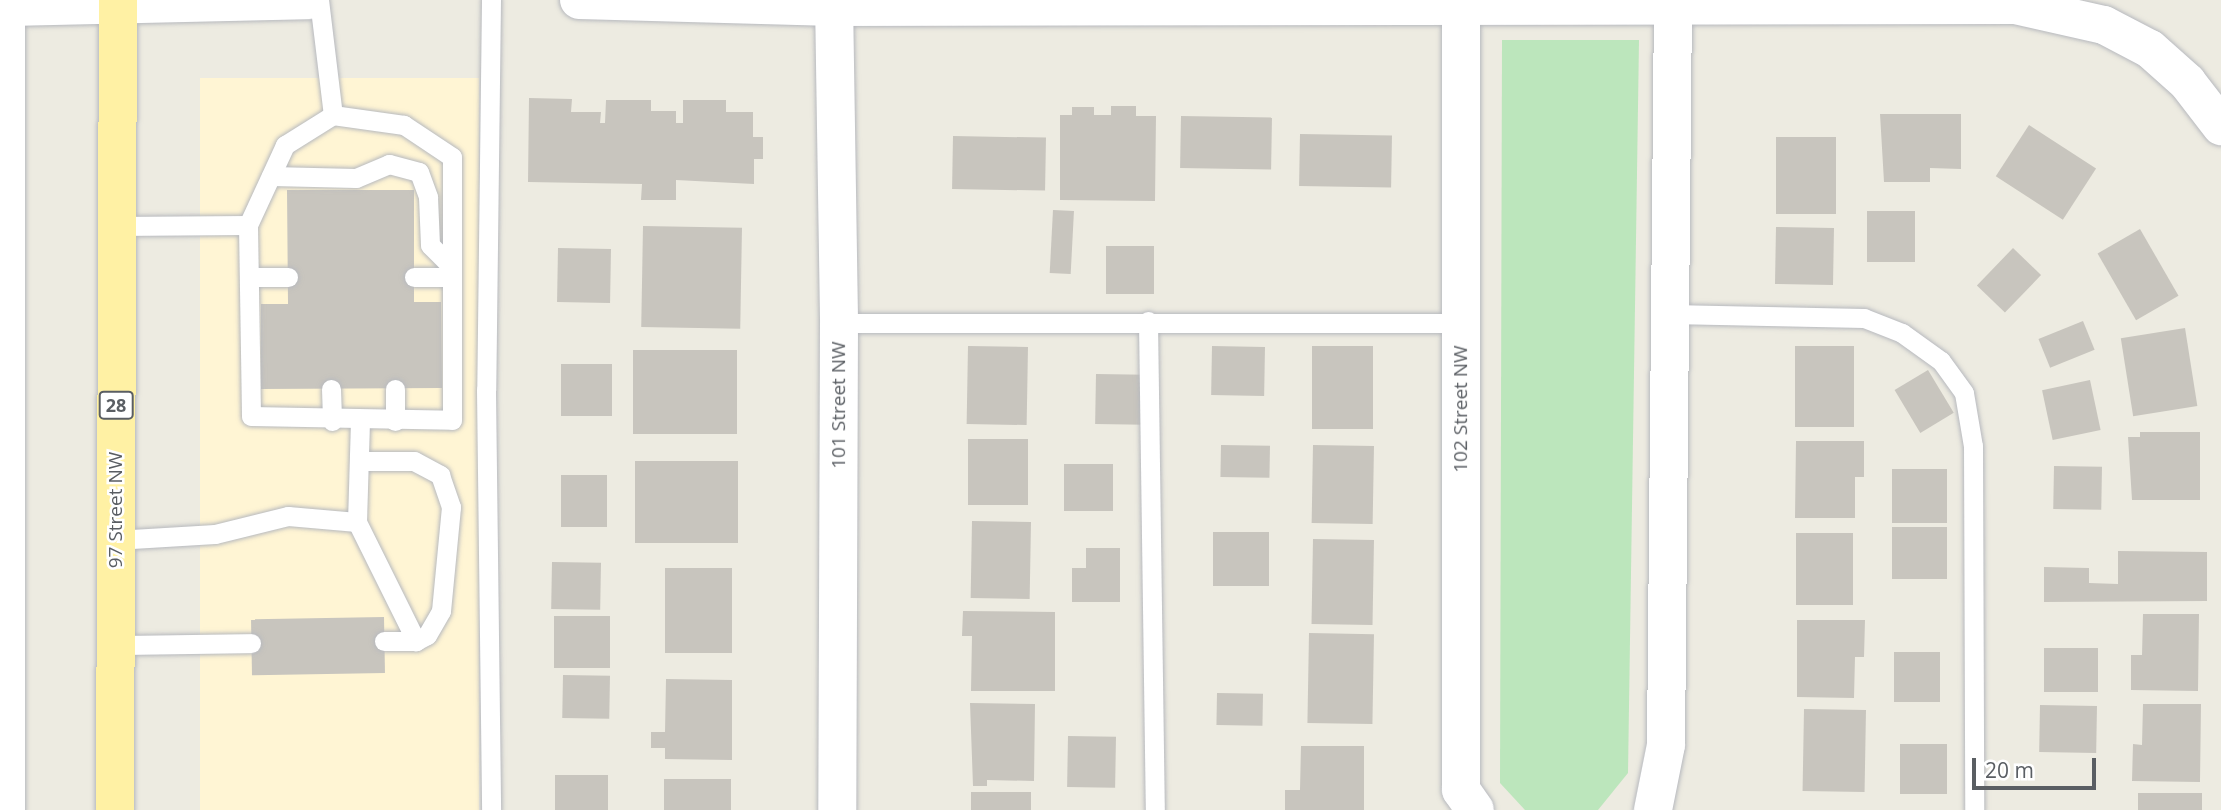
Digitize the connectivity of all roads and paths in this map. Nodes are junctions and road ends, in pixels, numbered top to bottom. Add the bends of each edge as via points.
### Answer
1 (309, 0) edge
2 (319, 0) edge
3 (491, 0) edge
4 (579, 0) edge
5 (118, 2) edge
6 (1673, 2) junction
7 (6, 3) edge
8 (834, 3) edge
9 (1461, 3) junction
10 (2112, 12) edge
11 (333, 115) junction
12 (2221, 127) edge
13 (271, 176) junction
14 (248, 225) junction
15 (116, 226) junction
16 (451, 272) junction
17 (249, 277) junction
18 (288, 277) dead end
19 (415, 277) dead end
20 (1670, 314) junction
21 (1148, 321) junction
22 (839, 323) junction
23 (1461, 323) junction
24 (331, 388) dead end
25 (395, 388) dead end
26 (3, 405) edge
27 (332, 421) junction
28 (360, 421) junction
29 (395, 421) junction
30 (360, 461) junction
31 (357, 522) junction
32 (116, 540) junction
33 (384, 641) dead end
34 (416, 641) junction
35 (251, 643) dead end
36 (115, 645) junction
37 (6, 810) edge
38 (115, 810) edge
39 (491, 810) edge
40 (836, 810) edge
41 (1154, 810) edge
42 (1475, 810) edge
43 (1653, 810) edge
44 (1973, 810) edge

1 - 5 street
2 - 11 lane
3 - 39 lane via 486,390
4 - 8 street
5 - 7 street
5 - 15 main road, 97 Street NW / 28
6 - 9 street
6 - 10 street via 2015,5
6 - 20 street
7 - 26 street
8 - 9 street
8 - 22 street, 101 Street NW
9 - 23 street, 102 Street NW
10 - 12 street via 2187,82
11 - 13 lane via 285,145
11 - 16 lane via 404,125 453,157
13 - 14 lane
13 - 16 lane via 356,177 389,164 419,172 428,197 430,245
14 - 15 lane
14 - 17 lane
15 - 32 main road, 97 Street NW / 28
16 - 19 lane
16 - 29 lane via 452,420
17 - 18 lane
17 - 27 lane via 251,416
20 - 43 street via 1666,746
20 - 44 lane via 1864,318 1902,333 1941,361 1964,393 1973,446
21 - 22 lane
21 - 23 lane
21 - 41 lane
22 - 40 street, 101 Street NW
23 - 42 street, 102 Street NW via 1461,790
24 - 27 lane
25 - 29 lane
26 - 37 street
27 - 28 lane
28 - 29 lane
28 - 30 lane
30 - 31 lane
30 - 34 lane via 414,461 440,475 451,507 441,611 427,635
31 - 32 lane via 288,516 215,534
31 - 34 lane
32 - 36 main road, 97 Street NW / 28
33 - 34 lane
35 - 36 lane
36 - 38 main road, 97 Street NW / 28

